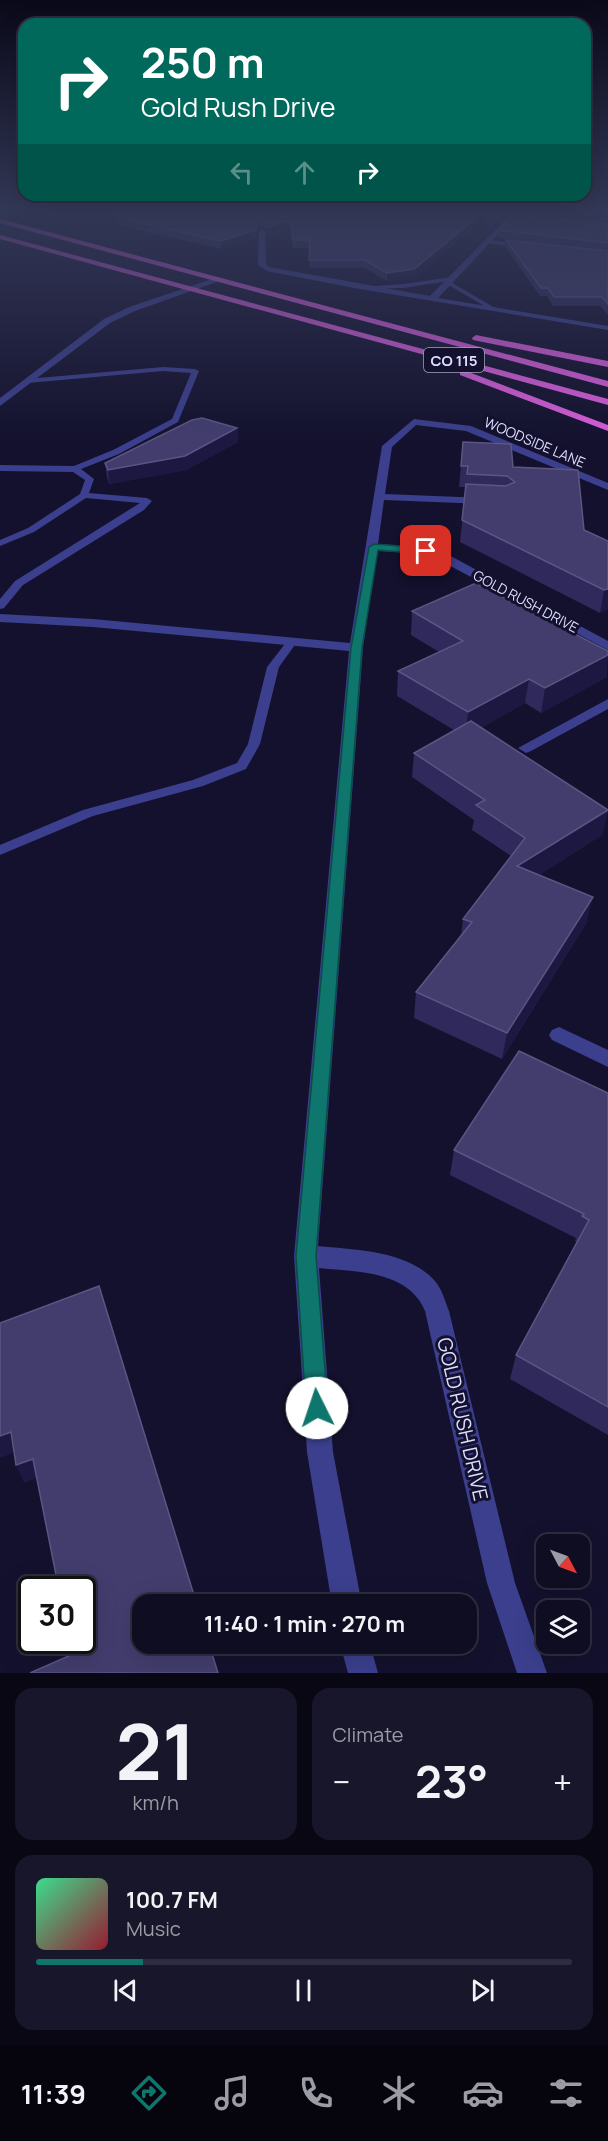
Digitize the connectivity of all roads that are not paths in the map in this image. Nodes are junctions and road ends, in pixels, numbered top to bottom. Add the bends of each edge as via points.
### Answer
1 (191, 289) joint
2 (259, 289) edge
3 (262, 289) edge
4 (372, 289) edge
5 (442, 289) edge
6 (462, 289) edge
7 (432, 299) junction
8 (493, 309) junction
9 (300, 318) junction
10 (608, 328) edge
11 (608, 364) edge
12 (27, 381) junction
13 (9, 384) dead end
14 (608, 384) edge
15 (608, 402) edge
16 (0, 403) edge
17 (608, 428) edge
18 (0, 468) edge
19 (75, 469) junction
20 (608, 487) edge
21 (84, 495) junction
22 (380, 497) junction
23 (493, 501) edge
24 (0, 543) edge
25 (374, 547) junction
26 (0, 606) edge
27 (0, 618) edge
28 (292, 642) junction
29 (608, 645) edge
30 (356, 648) junction
31 (608, 703) edge
32 (526, 748) dead end
33 (0, 850) edge
34 (559, 1035) dead end
35 (608, 1059) edge
36 (306, 1256) junction
37 (345, 1594) edge
38 (358, 1654) edge
39 (363, 1673) edge
40 (532, 1673) edge

1 - 9 highway, CO 115
1 - 12 street via 107,321
2 - 14 highway, CO 115
3 - 11 highway
4 - 7 street
5 - 7 street
6 - 8 lane
7 - 8 street
8 - 10 street
9 - 15 highway, CO 115
9 - 17 highway
12 - 13 street
12 - 16 street
12 - 19 lane via 163,369 195,371 175,420
18 - 19 lane
19 - 21 lane via 90,479
20 - 22 street, WOODSIDE LANE via 468,428 414,422 387,446
21 - 24 lane via 31,530
21 - 26 lane via 147,501 19,583
22 - 23 street
22 - 25 street
25 - 29 street, GOLD RUSH DRIVE via 426,551 443,557
25 - 30 street
27 - 28 street via 93,622
28 - 30 street
28 - 33 lane via 273,666 254,744 242,766 198,783 88,813
30 - 36 street
31 - 32 street
34 - 35 street
36 - 37 street via 320,1452
36 - 40 street, GOLD RUSH DRIVE via 383,1266 408,1274 428,1291 437,1311 501,1583
38 - 39 street

